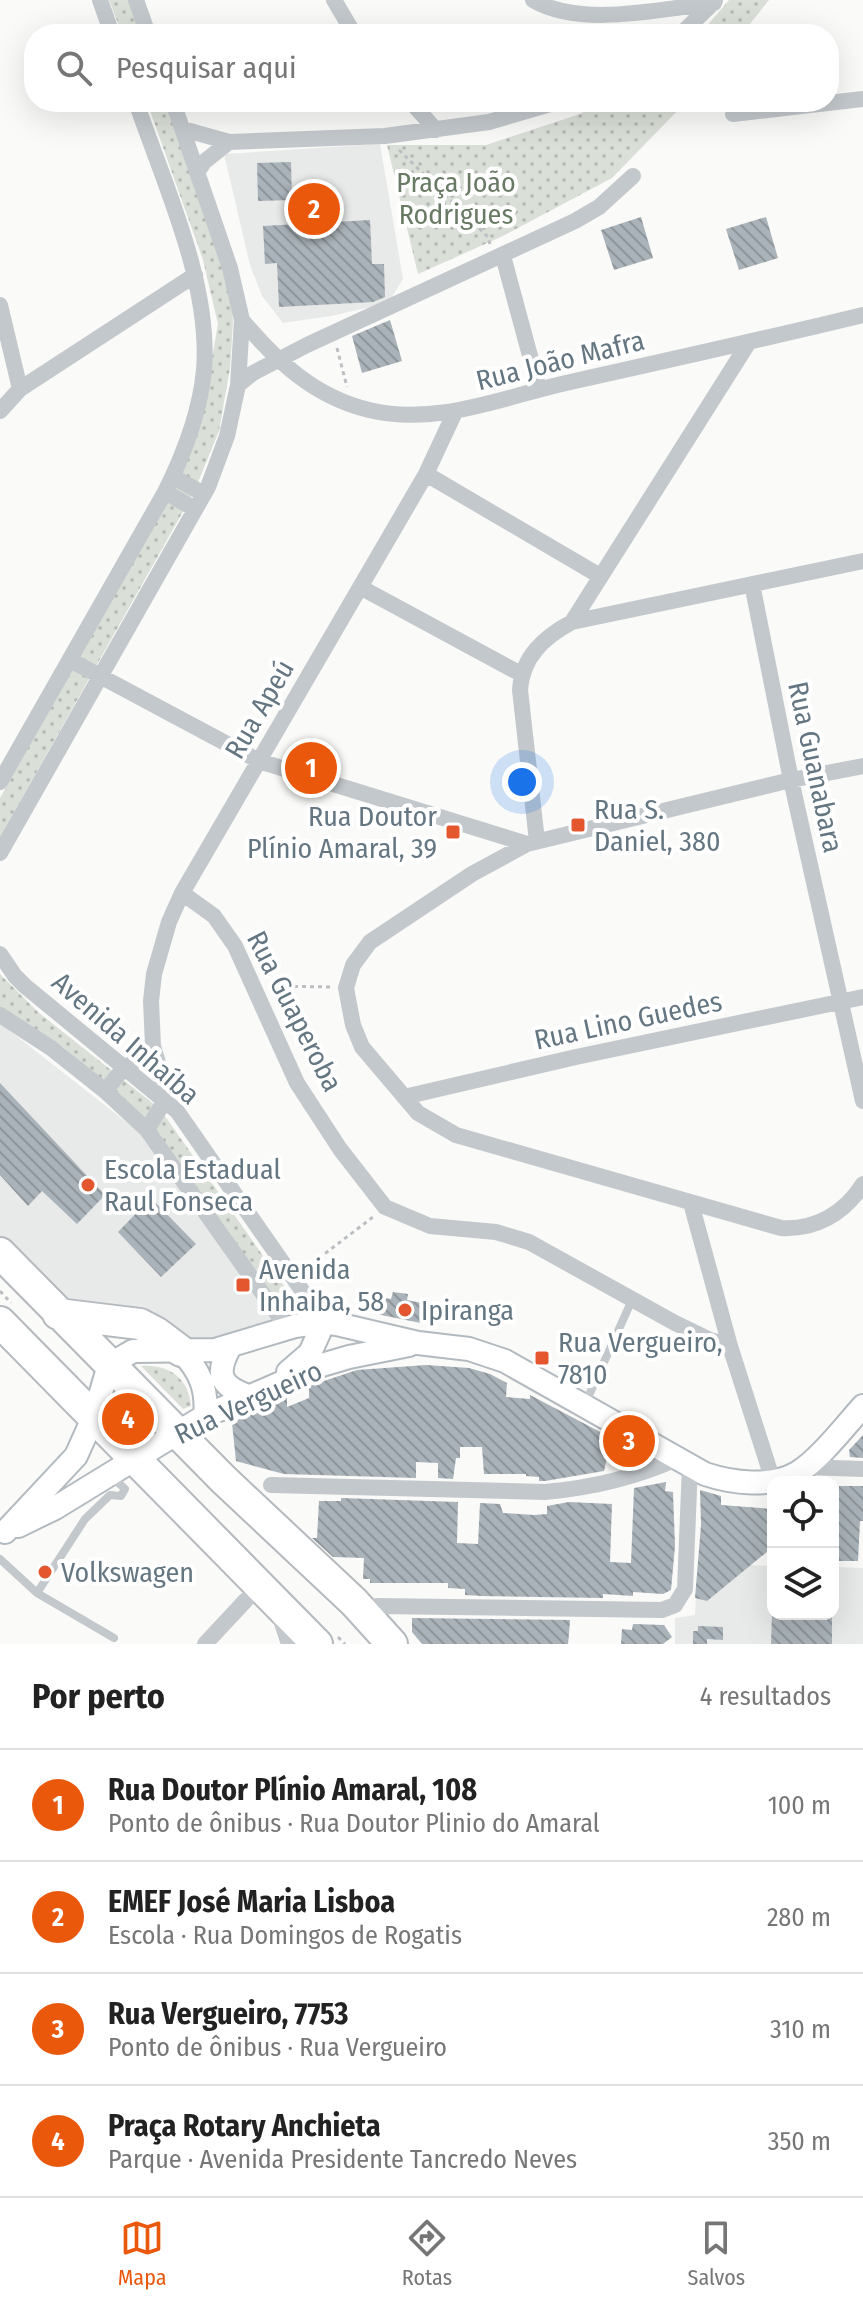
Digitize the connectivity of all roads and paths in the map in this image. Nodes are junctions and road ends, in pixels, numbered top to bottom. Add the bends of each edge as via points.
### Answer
1 (100, 0) edge
2 (136, 0) edge
3 (334, 0) edge
4 (533, 0) edge
5 (715, 1) edge
6 (651, 9) junction
7 (108, 24) edge
8 (144, 24) edge
9 (348, 24) edge
10 (674, 24) edge
11 (692, 24) edge
12 (863, 99) edge
13 (839, 102) edge
14 (139, 112) edge
15 (177, 112) edge
16 (420, 112) edge
17 (523, 112) edge
18 (750, 112) edge
19 (733, 114) dead end
20 (183, 129) junction
21 (436, 130) junction
22 (385, 136) junction
23 (229, 142) junction
24 (198, 171) junction
25 (633, 176) dead end
26 (498, 258) junction
27 (195, 275) junction
28 (0, 305) edge
29 (863, 315) edge
30 (242, 320) junction
31 (333, 333) junction
32 (749, 342) junction
33 (279, 360) junction
34 (238, 385) junction
35 (20, 389) junction
36 (539, 389) junction
37 (352, 405) junction
38 (0, 411) edge
39 (455, 412) junction
40 (426, 474) junction
41 (169, 485) junction
42 (204, 494) junction
43 (195, 509) junction
44 (863, 561) edge
45 (600, 576) junction
46 (752, 584) junction
47 (360, 587) junction
48 (572, 622) junction
49 (70, 660) junction
50 (521, 674) junction
51 (100, 676) junction
52 (259, 761) junction
53 (863, 766) edge
54 (791, 780) junction
55 (0, 782) edge
56 (532, 842) junction
57 (0, 853) edge
58 (182, 893) junction
59 (0, 954) edge
60 (255, 985) junction
61 (340, 987) dead end
62 (863, 997) edge
63 (840, 1002) junction
64 (0, 1015) edge
65 (153, 1046) junction
66 (123, 1069) junction
67 (105, 1091) junction
68 (404, 1097) junction
69 (165, 1100) junction
70 (863, 1101) edge
71 (147, 1130) junction
72 (863, 1184) edge
73 (691, 1203) junction
74 (385, 1207) junction
75 (0, 1253) edge
76 (303, 1271) dead end
77 (632, 1299) junction
78 (58, 1314) junction
79 (0, 1322) edge
80 (324, 1322) junction
81 (287, 1328) junction
82 (418, 1343) junction
83 (730, 1346) junction
84 (230, 1347) junction
85 (181, 1351) junction
86 (109, 1365) junction
87 (257, 1392) junction
88 (585, 1405) junction
89 (863, 1406) edge
90 (94, 1416) junction
91 (205, 1416) junction
92 (177, 1433) junction
93 (684, 1462) junction
94 (123, 1467) junction
95 (863, 1469) edge
96 (815, 1472) edge
97 (771, 1476) edge
98 (789, 1476) edge
99 (767, 1481) edge
100 (271, 1485) dead end
101 (2, 1533) edge
102 (0, 1559) edge
103 (37, 1593) junction
104 (260, 1601) junction
105 (377, 1606) dead end
106 (114, 1638) dead end
107 (212, 1641) edge
108 (289, 1644) edge
109 (317, 1644) edge
110 (392, 1644) edge

1 - 7 street
2 - 8 street
3 - 9 street
4 - 6 street via 574,15
5 - 6 street
5 - 11 street
6 - 10 street
12 - 13 street
14 - 27 street
15 - 20 street
16 - 21 street
17 - 21 street
18 - 19 street
20 - 23 street
20 - 24 street
21 - 22 street
22 - 23 street
22 - 26 path via 488,237
23 - 24 street
24 - 30 street
25 - 26 street via 599,207
26 - 31 street
26 - 36 street
27 - 35 street
27 - 41 street via 204,371 195,416
28 - 35 street
29 - 32 street, Rua João Mafra
30 - 33 street, Rua João Mafra
30 - 34 street
31 - 33 street
31 - 37 path
32 - 36 street, Rua João Mafra
32 - 45 street
33 - 34 street
33 - 37 street, Rua João Mafra via 302,380
34 - 42 street via 227,436
35 - 38 street
36 - 39 street, Rua João Mafra
37 - 39 street, Rua João Mafra via 403,416
39 - 40 street, Rua Apeú
40 - 45 street
40 - 47 street, Rua Apeú
41 - 42 street
41 - 43 street
41 - 49 street
42 - 43 street
43 - 51 street
44 - 46 street
45 - 48 street
46 - 48 street
46 - 54 street, Rua Guanabara
47 - 50 street
47 - 52 street, Rua Apeú
48 - 50 street via 533,652
49 - 51 street
49 - 55 street
50 - 56 street
51 - 52 street
51 - 57 street
52 - 56 street
52 - 58 street, Rua Apeú
53 - 54 street
54 - 56 street
54 - 63 street, Rua Guanabara
56 - 68 street via 472,874 370,942 353,965 346,988 353,1025 362,1047
58 - 60 street, Rua Guaperoba via 220,924
58 - 65 street, Rua Apeú via 154,974
59 - 66 street, Avenida Inhaíba via 25,986
60 - 61 path
60 - 74 street, Rua Guaperoba via 297,1083
62 - 63 street, Rua Lino Guedes
63 - 68 street, Rua Lino Guedes
63 - 70 street, Rua Guanabara
64 - 67 street, Avenida Inhaíba
65 - 66 street
65 - 69 street, Rua Apeú
66 - 67 street
66 - 69 street, Avenida Inhaíba
67 - 71 street, Avenida Inhaíba
68 - 73 street via 418,1113 456,1135
69 - 71 street
69 - 80 street, Avenida Inhaíba
71 - 81 street, Avenida Inhaíba
72 - 73 street via 828,1219 798,1229
73 - 83 street
74 - 76 path
74 - 77 street, Rua Guaperoba via 430,1226 496,1232 529,1242
75 - 78 highway
77 - 83 street, Rua Guaperoba
77 - 88 lane
78 - 85 highway via 140,1324
78 - 86 highway
79 - 90 highway
80 - 81 main road, Rua Vergueiro
80 - 82 main road, Rua Vergueiro
80 - 87 main road via 310,1353
81 - 84 main road, Rua Vergueiro
82 - 87 main road, Rua Vergueiro via 349,1357
82 - 88 main road, Rua Vergueiro via 485,1353
83 - 97 street
84 - 85 main road, Rua Vergueiro
84 - 87 main road via 221,1367 229,1388
85 - 86 main road, Rua Vergueiro via 133,1351
85 - 91 main road via 202,1381
86 - 90 main road, Rua Vergueiro
86 - 92 highway
87 - 91 main road, Rua Vergueiro
88 - 93 main road, Rua Vergueiro
89 - 96 main road, Rua Vergueiro
90 - 94 highway
90 - 101 main road, Rua Vergueiro via 76,1456
91 - 92 main road, Rua Vergueiro
92 - 94 main road, Rua Vergueiro
92 - 110 highway
93 - 99 main road, Rua Vergueiro via 711,1476
93 - 100 street via 545,1492
93 - 105 street via 685,1589 675,1605 662,1610
94 - 101 main road, Rua Vergueiro
94 - 103 lane via 124,1493 110,1495 85,1519
94 - 104 highway
95 - 96 street
96 - 98 main road, Rua Vergueiro
102 - 103 lane
103 - 106 lane
104 - 107 street
104 - 108 street
104 - 109 highway

